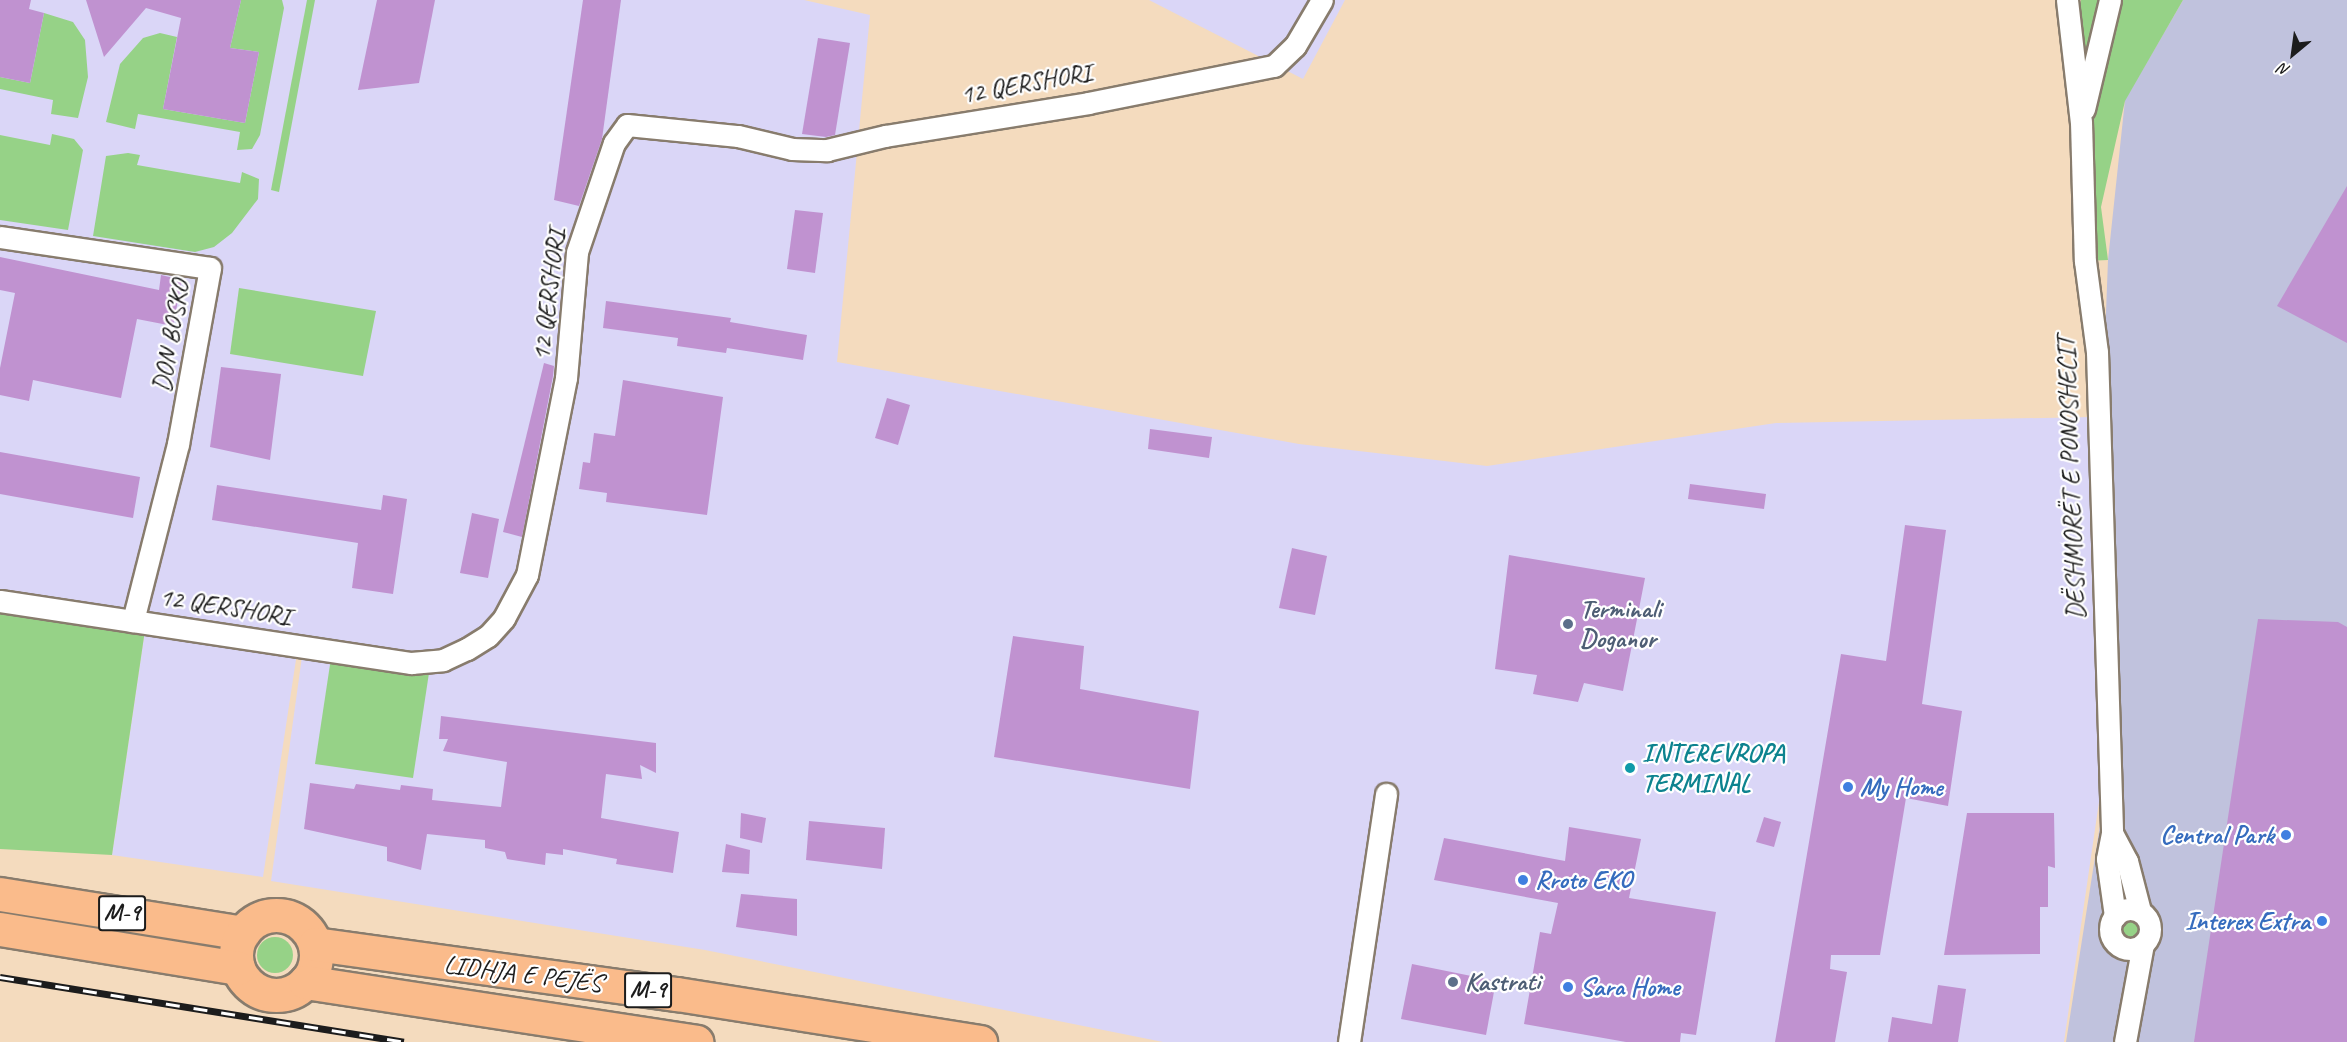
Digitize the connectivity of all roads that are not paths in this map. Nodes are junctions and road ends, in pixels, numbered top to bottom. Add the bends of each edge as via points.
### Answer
1 (1322, 0) edge
2 (2067, 0) edge
3 (2084, 0) edge
4 (2110, 0) edge
5 (2071, 42) junction
6 (2081, 122) junction
7 (0, 237) edge
8 (0, 601) edge
9 (133, 621) junction
10 (1386, 794) dead end
11 (2112, 833) junction
12 (0, 894) edge
13 (2140, 911) junction
14 (2115, 916) junction
15 (0, 929) edge
16 (243, 933) junction
17 (315, 944) junction
18 (2143, 944) junction
19 (2121, 947) junction
20 (238, 968) junction
21 (305, 982) junction
22 (2130, 1011) junction
23 (696, 1042) edge
24 (980, 1042) edge
25 (1349, 1042) edge
26 (2125, 1042) edge

1 - 9 street, 12 QERSHORI via 1295,46 1274,66 1088,103 885,136 827,150 792,149 738,136 627,125 614,143 577,252 566,378 527,575 518,597 488,636 443,660 411,663
2 - 5 street
3 - 5 street, DËSHMORËT E PONOSHECIT
4 - 6 street, DËSHMORËT E PONOSHECIT
5 - 6 street, DËSHMORËT E PONOSHECIT
6 - 11 street, DËSHMORËT E PONOSHECIT via 2085,261 2097,352
7 - 9 street, DON BOSKO via 210,268 178,444
8 - 9 street, 12 QERSHORI
10 - 25 street
11 - 13 street, DËSHMORËT E PONOSHECIT via 2127,861
11 - 14 street, DËSHMORËT E PONOSHECIT via 2107,859
12 - 16 highway, M-9
13 - 14 street via 2127,909
13 - 18 street, DËSHMORËT E PONOSHECIT via 2150,926
14 - 19 street, DËSHMORËT E PONOSHECIT via 2111,934
15 - 20 highway, M-9
16 - 17 highway via 252,923 276,915 300,923
16 - 20 highway via 238,944
17 - 21 highway via 315,964
17 - 24 highway, LIDHJA E PEJËS / M-9 via 677,994
18 - 19 street via 2132,949
18 - 22 street, DËSHMORËT E PONOSHECIT
19 - 22 street, DËSHMORËT E PONOSHECIT
20 - 21 highway via 250,985 269,994 288,993
21 - 23 highway, LIDHJA E PEJËS / M-9
22 - 26 street, DËSHMORËT E PONOSHECIT

